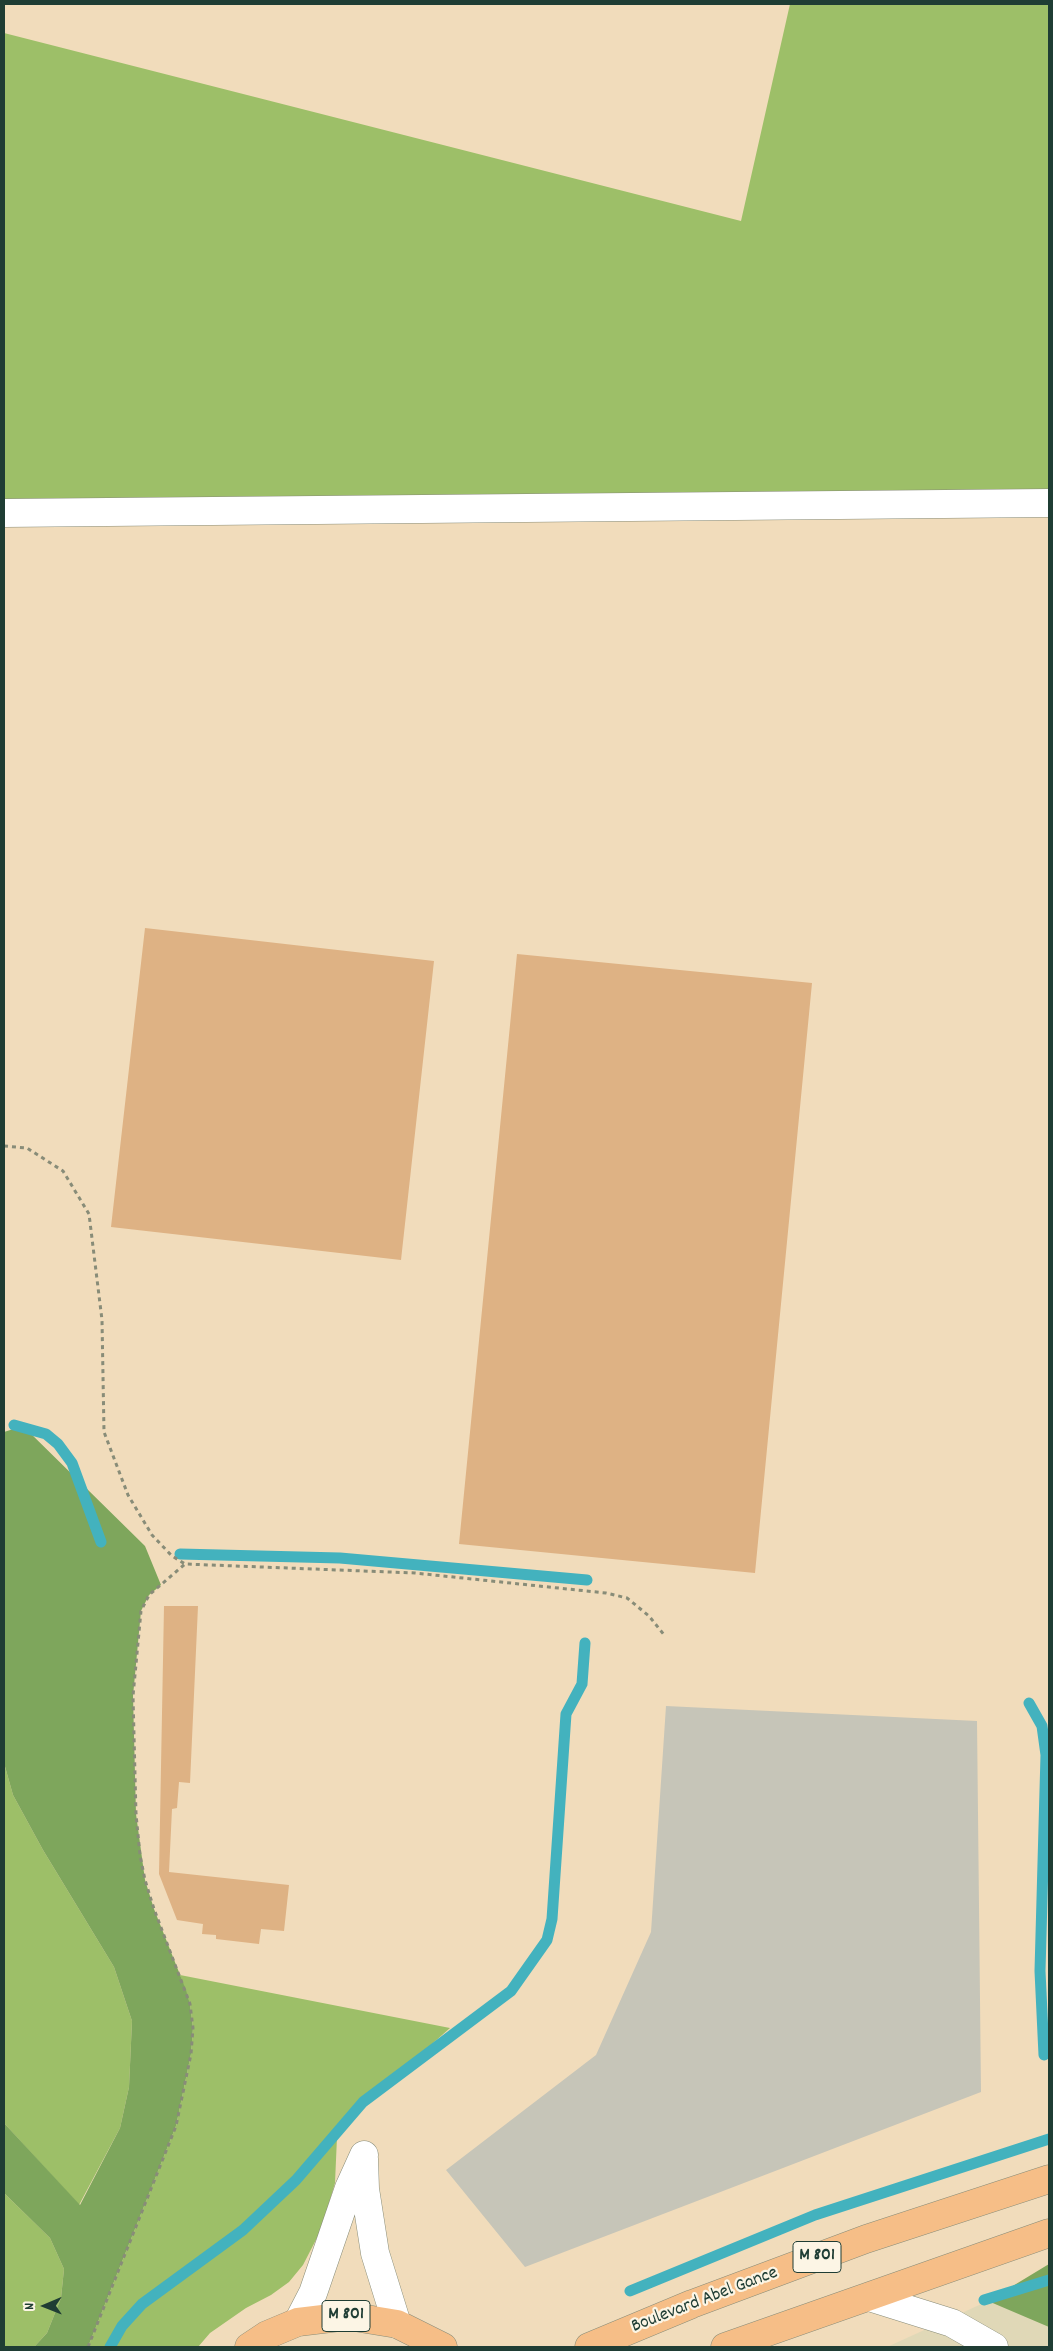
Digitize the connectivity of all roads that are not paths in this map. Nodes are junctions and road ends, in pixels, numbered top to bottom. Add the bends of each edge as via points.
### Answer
1 (1049, 503) edge
2 (4, 513) edge
3 (1049, 2178) edge
4 (1049, 2233) edge
5 (869, 2298) junction
6 (298, 2322) junction
7 (397, 2324) junction
8 (249, 2347) edge
9 (443, 2347) edge
10 (589, 2347) edge
11 (725, 2347) edge
12 (994, 2347) edge

1 - 2 street
3 - 10 main road, Boulevard Abel Gance / M 801 via 866,2239 692,2304
4 - 5 main road
5 - 11 main road
5 - 12 street via 952,2323
6 - 7 main road, M 801 via 348,2316
6 - 7 street via 313,2293 349,2188 364,2155 365,2189 375,2253
6 - 8 main road, M 801 via 267,2335
7 - 9 main road, M 801

